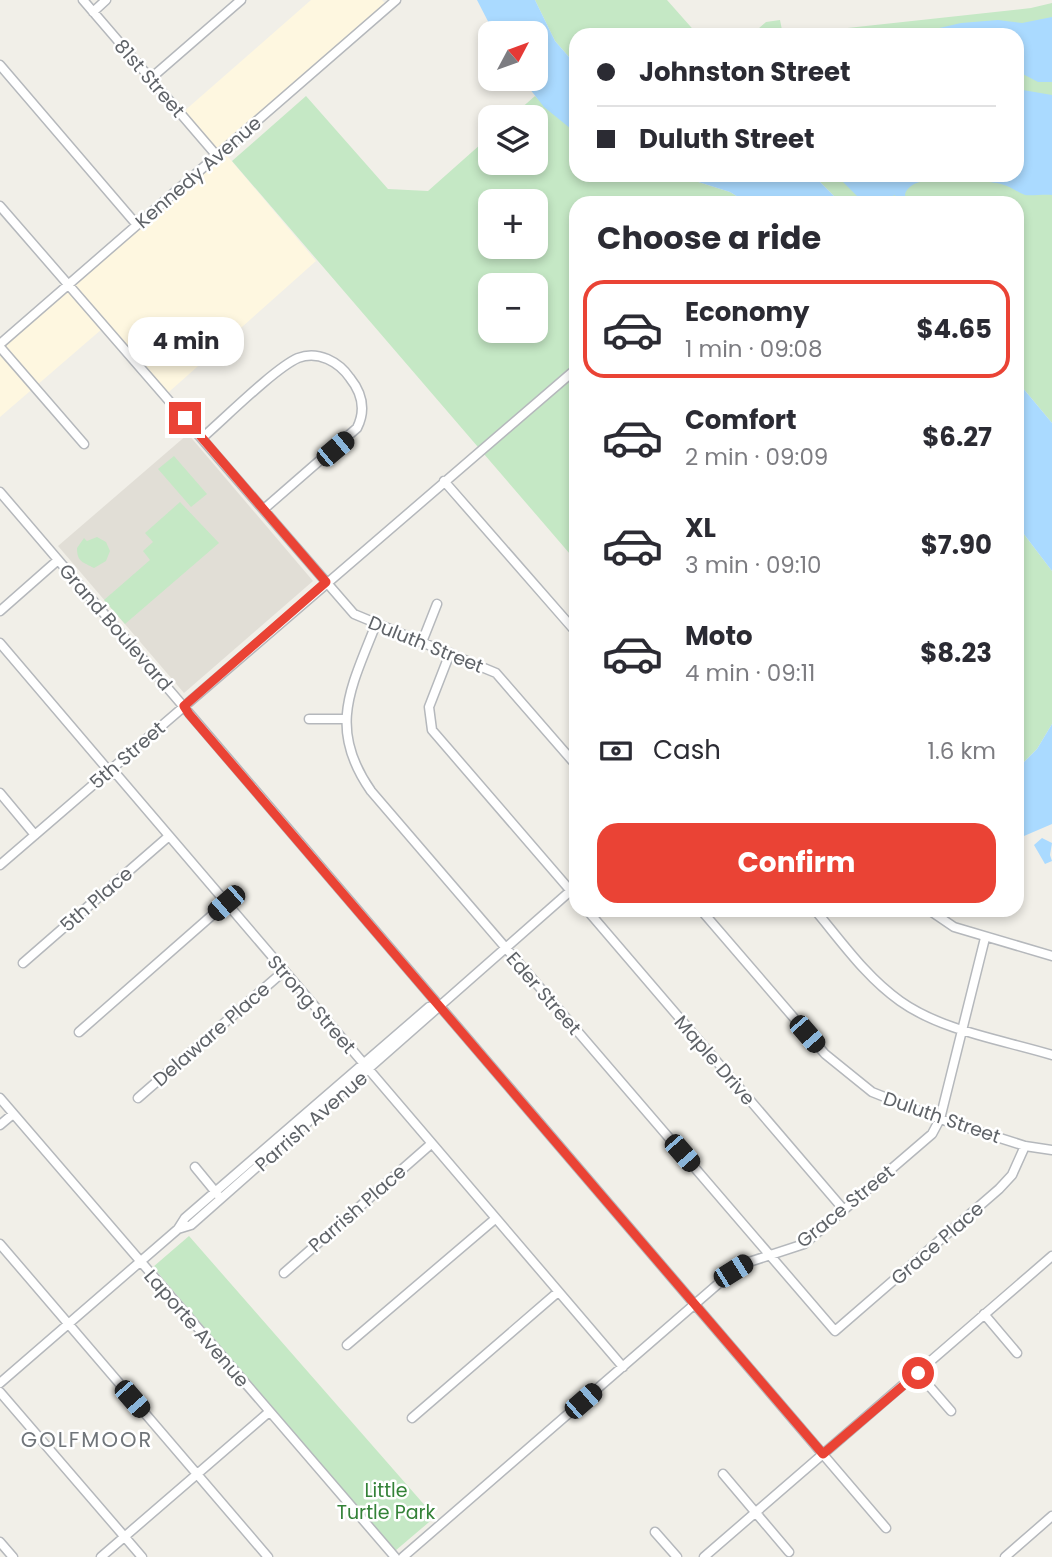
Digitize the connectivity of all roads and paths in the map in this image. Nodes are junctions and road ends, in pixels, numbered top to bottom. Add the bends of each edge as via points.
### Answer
1 (83, 0) edge
2 (106, 0) edge
3 (241, 0) edge
4 (396, 0) edge
5 (93, 12) junction
6 (0, 65) edge
7 (150, 79) junction
8 (217, 156) junction
9 (0, 206) edge
10 (138, 225) junction
11 (69, 284) junction
12 (0, 346) edge
13 (569, 375) edge
14 (202, 438) junction
15 (84, 444) dead end
16 (444, 481) junction
17 (0, 492) edge
18 (264, 509) junction
19 (58, 560) junction
20 (326, 582) junction
21 (437, 604) dead end
22 (0, 611) edge
23 (376, 624) junction
24 (569, 624) edge
25 (422, 642) junction
26 (0, 643) edge
27 (450, 653) junction
28 (184, 706) junction
29 (309, 719) dead end
30 (344, 719) junction
31 (569, 757) edge
32 (109, 771) junction
33 (0, 793) edge
34 (35, 835) junction
35 (169, 836) junction
36 (0, 865) edge
37 (569, 885) edge
38 (569, 895) edge
39 (226, 903) junction
40 (593, 917) edge
41 (707, 917) edge
42 (821, 917) edge
43 (939, 917) edge
44 (985, 938) junction
45 (505, 947) junction
46 (1052, 956) edge
47 (23, 963) dead end
48 (284, 971) junction
49 (438, 1005) junction
50 (962, 1028) junction
51 (79, 1031) dead end
52 (1052, 1055) edge
53 (366, 1067) junction
54 (0, 1098) edge
55 (138, 1098) dead end
56 (13, 1114) junction
57 (940, 1119) junction
58 (0, 1125) edge
59 (431, 1144) junction
60 (1025, 1146) junction
61 (1052, 1150) edge
62 (195, 1167) dead end
63 (218, 1195) junction
64 (844, 1210) junction
65 (495, 1219) junction
66 (0, 1244) edge
67 (770, 1255) junction
68 (1052, 1256) edge
69 (140, 1262) junction
70 (284, 1273) dead end
71 (558, 1293) junction
72 (694, 1304) junction
73 (984, 1314) junction
74 (68, 1324) junction
75 (835, 1331) joint
76 (347, 1345) dead end
77 (1017, 1353) dead end
78 (623, 1367) junction
79 (918, 1373) junction
80 (0, 1383) edge
81 (0, 1392) edge
82 (951, 1411) dead end
83 (269, 1412) junction
84 (412, 1418) dead end
85 (823, 1454) junction
86 (197, 1474) junction
87 (723, 1475) dead end
88 (755, 1513) junction
89 (1052, 1516) edge
90 (886, 1528) dead end
91 (655, 1532) dead end
92 (124, 1537) junction
93 (0, 1542) edge
94 (789, 1552) dead end
95 (13, 1557) edge
96 (101, 1557) edge
97 (142, 1557) edge
98 (268, 1557) edge
99 (394, 1557) edge
100 (402, 1557) edge
101 (677, 1557) edge
102 (704, 1557) edge
103 (1005, 1557) edge

1 - 5 street, 81st Street
2 - 5 street
3 - 7 street
4 - 8 street, Kennedy Avenue
5 - 7 street, 81st Street
6 - 10 street
7 - 8 street, 81st Street
8 - 10 street, Kennedy Avenue
9 - 11 street, Duluth Street
10 - 11 street, Kennedy Avenue
11 - 12 street, Kennedy Avenue
11 - 14 street, Duluth Street
12 - 15 street
13 - 16 street, 5th Street
14 - 18 street, Duluth Street
14 - 18 street via 298,358 331,360 349,376 363,410 357,428
16 - 20 street, 5th Street
16 - 24 street
17 - 19 street, Grand Boulevard
18 - 20 street, Duluth Street
19 - 22 street
19 - 28 street, Grand Boulevard
20 - 23 street, Duluth Street via 354,614
20 - 28 street, 5th Street
21 - 25 street
23 - 25 street, Duluth Street
23 - 30 street, Eder Street
25 - 27 street, Duluth Street
26 - 32 street, Strong Street
27 - 31 street, Duluth Street via 496,673
27 - 37 street via 429,707 432,730
28 - 32 street, 5th Street
28 - 49 street, Grand Boulevard
29 - 30 street
30 - 45 street, Eder Street via 350,754 370,791
32 - 34 street, 5th Street
32 - 35 street, Strong Street
33 - 34 street
34 - 36 street, 5th Street
35 - 39 street, Strong Street
35 - 47 street, 5th Place
38 - 45 street, Parrish Avenue
39 - 48 street, Strong Street
39 - 51 street
40 - 64 street, Maple Drive
41 - 57 street, Duluth Street via 825,1055 895,1104
42 - 50 street via 879,985 900,1002
43 - 44 street
44 - 46 street
44 - 50 street, Grace Street
45 - 49 street, Parrish Avenue
45 - 67 street, Eder Street
48 - 53 street, Strong Street
48 - 55 street, Delaware Place
49 - 53 street, Parrish Avenue via 429,1007
49 - 72 street, Grand Boulevard
50 - 52 street
50 - 57 street, Grace Street
53 - 59 street, Strong Street
53 - 63 street, Parrish Avenue
54 - 56 street, Laporte Avenue
56 - 58 street
56 - 69 street, Laporte Avenue
57 - 60 street, Duluth Street
57 - 64 street, Grace Street via 932,1134
59 - 65 street, Strong Street
59 - 70 street, Parrish Place
60 - 61 street, Duluth Street
60 - 75 street, Grace Place via 1012,1175 999,1189
62 - 63 street
63 - 69 street, Parrish Avenue via 185,1218
64 - 67 street, Grace Street via 804,1244
65 - 71 street, Strong Street
65 - 76 street
66 - 74 street
67 - 72 street, Grace Street via 733,1271
67 - 75 street, Eder Street
68 - 73 street
69 - 74 street, Parrish Avenue
69 - 83 street, Laporte Avenue
71 - 78 street, Strong Street
71 - 84 street
72 - 78 street, Grace Street
72 - 85 street, Grand Boulevard
73 - 77 street
73 - 79 street
74 - 80 street, Parrish Avenue
74 - 86 street
78 - 100 street, Grace Street
79 - 82 street
79 - 85 street
81 - 92 street
83 - 86 street
83 - 99 street, Laporte Avenue
85 - 88 street
85 - 90 street, Grand Boulevard
86 - 92 street
86 - 98 street
87 - 88 street
88 - 94 street
88 - 102 street
89 - 103 street
91 - 101 street
92 - 96 street
92 - 97 street
93 - 95 street

